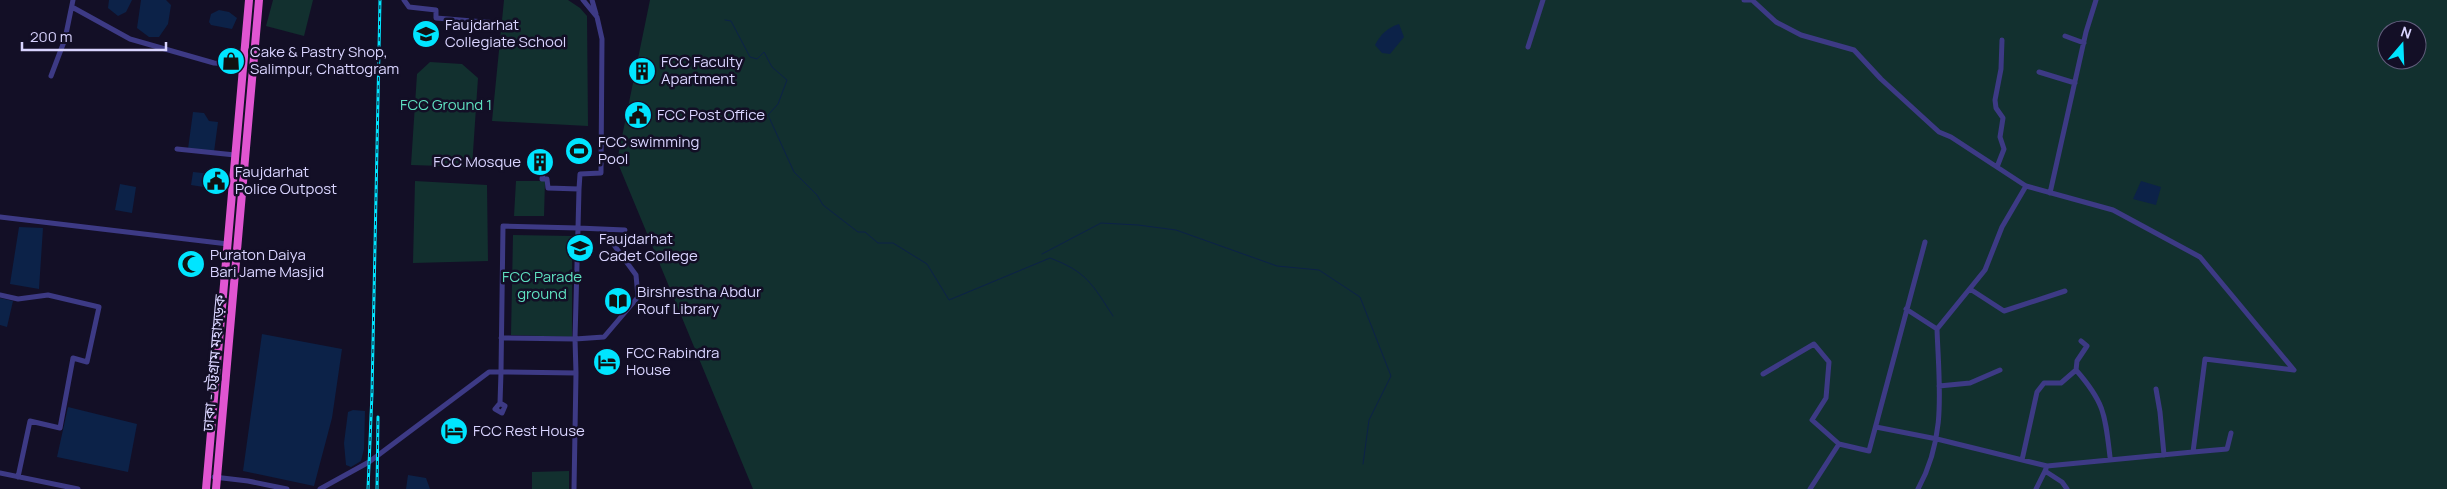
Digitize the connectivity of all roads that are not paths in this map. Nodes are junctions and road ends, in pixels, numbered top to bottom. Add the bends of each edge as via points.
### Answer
1 (73, 0) edge
2 (249, 0) edge
3 (259, 0) edge
4 (404, 0) edge
5 (583, 0) edge
6 (592, 0) edge
7 (1543, 0) edge
8 (1744, 0) edge
9 (2096, 0) edge
10 (72, 7) junction
11 (597, 17) junction
12 (497, 23) dead end
13 (2065, 36) dead end
14 (2002, 40) dead end
15 (2084, 42) junction
16 (1528, 47) dead end
17 (243, 65) junction
18 (2039, 72) dead end
19 (51, 76) dead end
20 (2075, 82) junction
21 (177, 149) dead end
22 (236, 155) junction
23 (1997, 166) junction
24 (543, 173) dead end
25 (2026, 186) junction
26 (579, 189) junction
27 (2050, 193) junction
28 (0, 217) edge
29 (578, 228) junction
30 (603, 230) junction
31 (625, 230) dead end
32 (1925, 242) dead end
33 (228, 244) junction
34 (1970, 288) junction
35 (2064, 291) dead end
36 (0, 295) edge
37 (1906, 310) junction
38 (1936, 330) junction
39 (501, 338) junction
40 (575, 339) junction
41 (2081, 341) dead end
42 (2000, 370) dead end
43 (2076, 370) junction
44 (501, 372) junction
45 (576, 373) junction
46 (1764, 374) dead end
47 (1939, 386) junction
48 (2156, 389) dead end
49 (500, 403) dead end
50 (1876, 427) junction
51 (2230, 433) dead end
52 (1937, 439) junction
53 (1839, 444) junction
54 (2194, 452) junction
55 (2164, 455) junction
56 (2110, 457) dead end
57 (2022, 460) junction
58 (2046, 469) junction
59 (0, 473) edge
60 (18, 477) junction
61 (207, 477) junction
62 (217, 477) junction
63 (78, 489) edge
64 (206, 489) edge
65 (216, 489) edge
66 (287, 489) edge
67 (320, 489) edge
68 (574, 489) edge
69 (1810, 489) edge
70 (1918, 489) edge
71 (2036, 489) edge
72 (2067, 489) edge

1 - 10 street
2 - 17 highway, ঢাকা - চট্টগ্রাম মহাসড়ক
3 - 62 highway, ঢাকা - চট্টগ্রাম মহাসড়ক
4 - 12 street via 409,7 436,10 436,18
5 - 11 street
6 - 11 street
7 - 16 street
8 - 23 street via 1752,0 1776,22 1801,34 1854,50 1939,132
9 - 15 street
10 - 17 street via 130,39 214,63
10 - 19 street via 65,39
11 - 26 street via 602,39 601,173 580,174
13 - 15 street
14 - 23 street via 1995,100 2003,118 2000,137 2004,149
15 - 20 street
17 - 22 highway, ঢাকা - চট্টগ্রাম মহাসড়ক
18 - 20 street
20 - 27 street
21 - 22 street
22 - 33 highway, ঢাকা - চট্টগ্রাম মহাসড়ক
23 - 25 street
24 - 26 street via 542,178 547,179 548,188
25 - 27 street
25 - 34 street via 2002,227 1985,270
26 - 29 street
27 - 54 street via 2113,210 2200,257 2294,370 2205,359
28 - 33 street
29 - 30 street
29 - 39 street via 503,226
29 - 40 street
30 - 31 street
30 - 40 street via 636,275 638,296 604,337
32 - 37 street
33 - 61 highway, ঢাকা - চট্টগ্রাম মহাসড়ক
34 - 35 street via 2004,311
34 - 38 street
36 - 60 street via 18,298 48,295 99,307 87,362 73,358 60,428 30,421
37 - 38 street
37 - 50 street
38 - 47 street
39 - 40 street
39 - 44 street
40 - 45 street
41 - 43 street via 2087,346 2077,361
42 - 47 street via 1970,383
43 - 56 street via 2103,407
43 - 57 street via 2061,383 2044,382 2037,392
44 - 45 street
44 - 49 street
44 - 67 street via 489,372 369,462
45 - 68 street
46 - 53 street via 1814,344 1829,362 1826,398 1812,420
47 - 52 street
48 - 55 street
50 - 52 street
50 - 53 street via 1869,451
51 - 54 street via 2227,448
52 - 57 street
52 - 70 street
53 - 69 street
54 - 55 street
55 - 58 street
57 - 58 street
58 - 71 street
58 - 72 street
59 - 60 street
60 - 63 street
61 - 62 street
61 - 64 highway, ঢাকা - চট্টগ্রাম মহাসড়ক
62 - 65 highway, ঢাকা - চট্টগ্রাম মহাসড়ক
62 - 66 street

